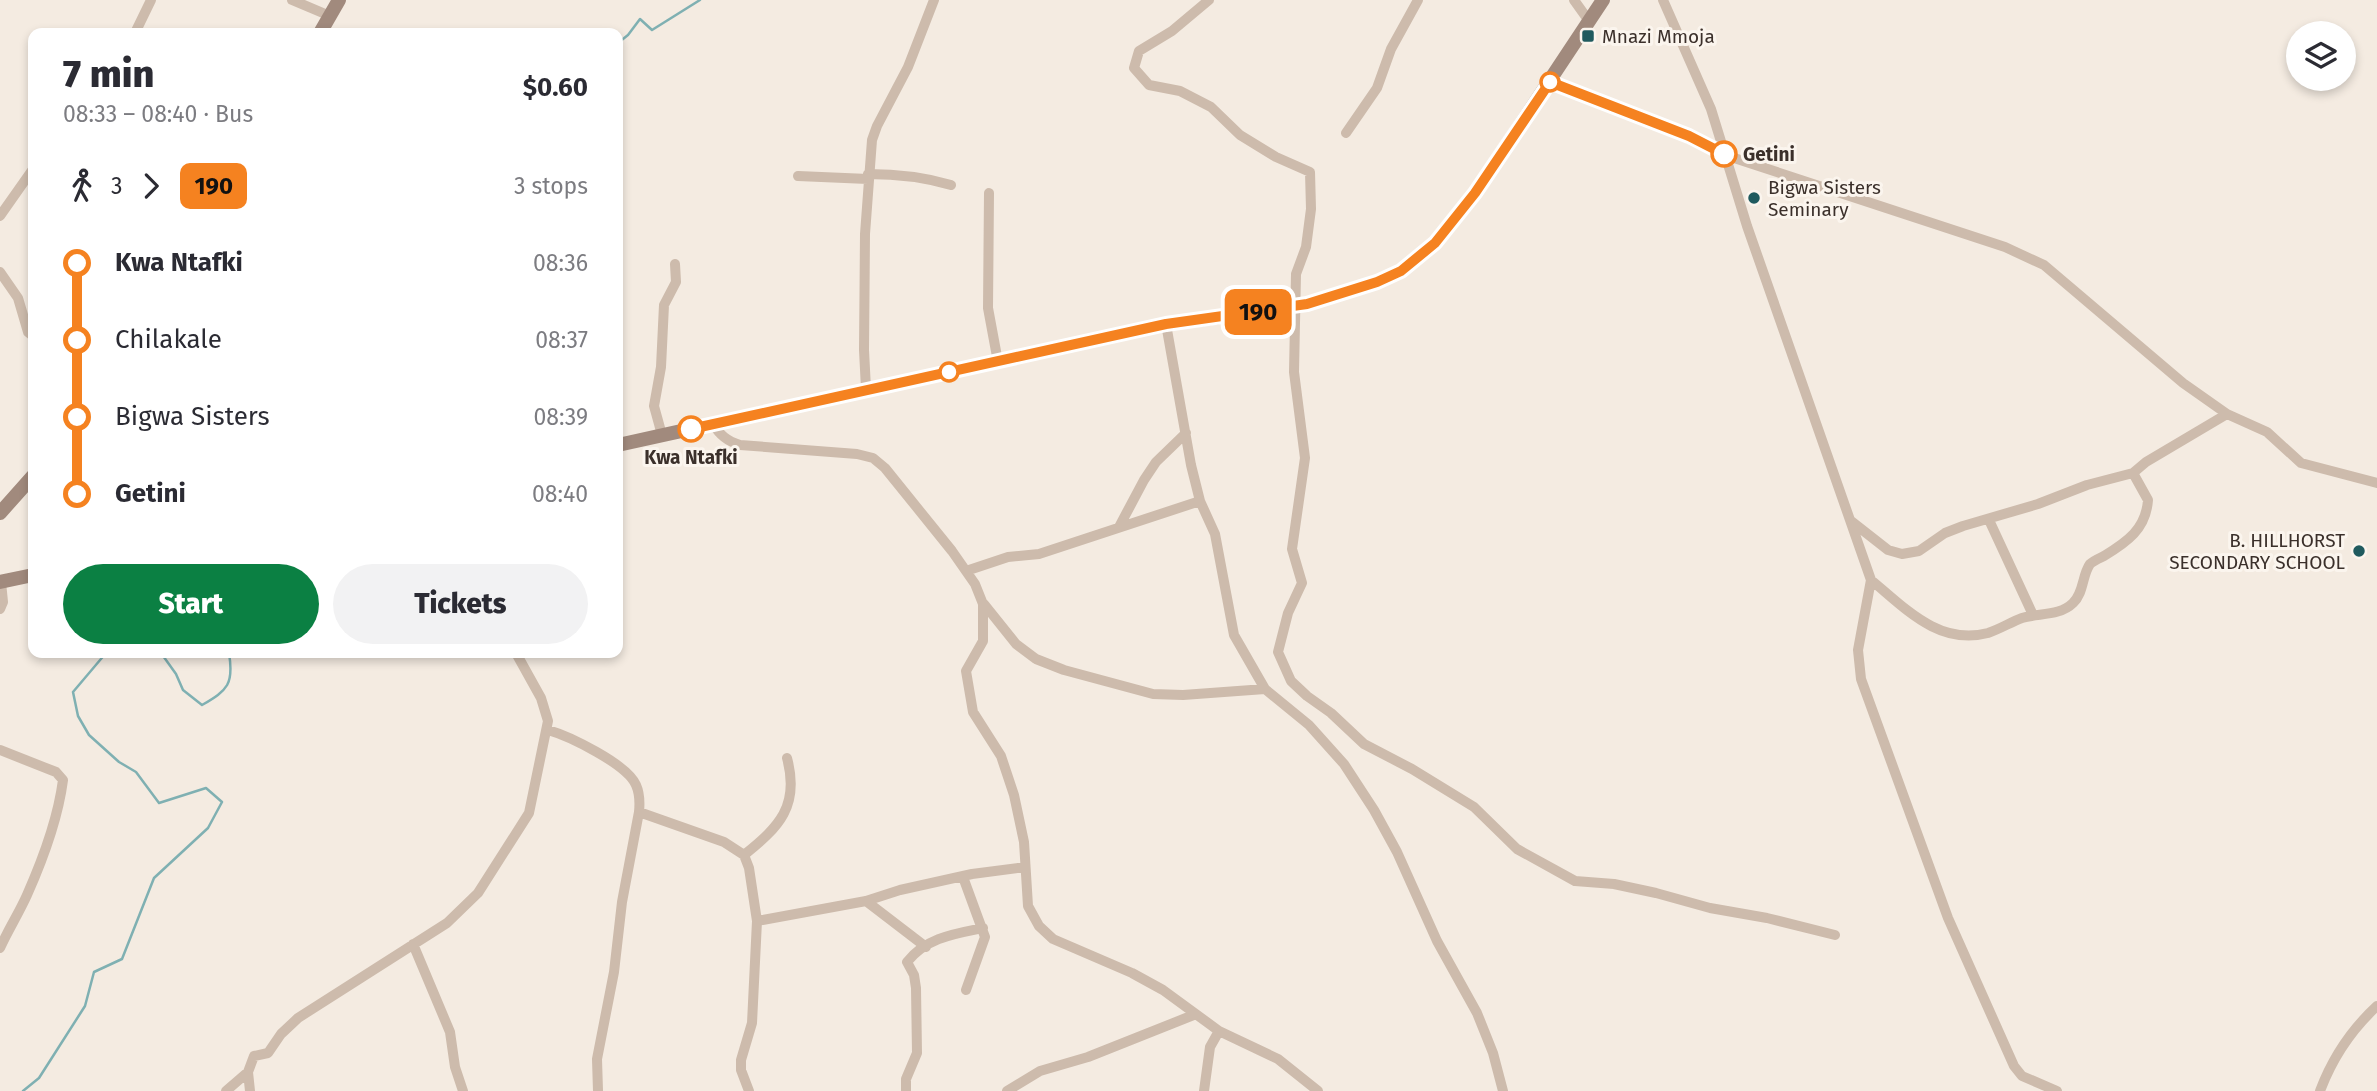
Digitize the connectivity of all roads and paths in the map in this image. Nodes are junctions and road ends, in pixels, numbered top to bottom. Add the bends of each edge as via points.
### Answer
1 (151, 0) edge
2 (292, 0) edge
3 (339, 0) edge
4 (934, 0) edge
5 (1209, 0) edge
6 (1419, 0) edge
7 (1574, 0) edge
8 (1603, 0) edge
9 (1663, 0) edge
10 (330, 16) junction
11 (1589, 21) junction
12 (137, 28) edge
13 (323, 28) edge
14 (1550, 82) junction
15 (1346, 132) dead end
16 (1725, 155) junction
17 (28, 176) edge
18 (868, 176) junction
19 (798, 177) dead end
20 (951, 185) dead end
21 (989, 193) dead end
22 (0, 216) edge
23 (675, 264) dead end
24 (0, 272) edge
25 (1166, 324) junction
26 (28, 332) edge
27 (998, 362) junction
28 (866, 389) junction
29 (2227, 414) junction
30 (713, 424) junction
31 (1186, 433) junction
32 (662, 435) junction
33 (623, 444) edge
34 (2133, 473) junction
35 (28, 482) edge
36 (2377, 483) edge
37 (1200, 501) junction
38 (0, 513) edge
39 (1989, 520) junction
40 (1851, 522) junction
41 (1119, 527) junction
42 (966, 570) junction
43 (28, 576) edge
44 (0, 580) edge
45 (1871, 580) junction
46 (983, 604) junction
47 (0, 609) edge
48 (2034, 615) junction
49 (519, 658) edge
50 (1265, 690) junction
51 (548, 730) junction
52 (0, 750) edge
53 (787, 758) dead end
54 (639, 812) junction
55 (744, 855) junction
56 (1025, 867) junction
57 (962, 877) junction
58 (866, 901) junction
59 (757, 921) junction
60 (982, 928) junction
61 (1835, 935) dead end
62 (413, 944) junction
63 (926, 947) junction
64 (0, 948) edge
65 (966, 989) dead end
66 (2377, 1006) edge
67 (1196, 1014) junction
68 (1219, 1031) junction
69 (248, 1072) junction
70 (226, 1091) edge
71 (250, 1091) edge
72 (463, 1091) edge
73 (598, 1091) edge
74 (749, 1091) edge
75 (906, 1091) edge
76 (1007, 1091) edge
77 (1204, 1091) edge
78 (1318, 1091) edge
79 (1503, 1091) edge
80 (2057, 1091) edge
81 (2320, 1091) edge

1 - 12 street
2 - 10 street
3 - 10 street
4 - 18 street via 908,67 877,125
5 - 61 street via 1139,51 1134,68 1149,85 1180,91 1211,107 1240,135 1310,172 1306,247 1296,274 1294,372 1305,458 1292,549 1302,583 1278,652 1291,681 1364,744 1474,807 1517,849 1575,881 1656,892
6 - 15 street via 1397,37 1377,88
7 - 11 street
8 - 11 street
9 - 16 street via 1711,109
10 - 13 street
11 - 14 street
14 - 16 street via 1689,136
14 - 25 street, bridge via 1475,193 1426,251 1401,271 1307,304
16 - 29 street via 2005,247 2044,265 2183,383
16 - 40 street
17 - 22 street
18 - 19 street
18 - 20 street via 887,174
18 - 28 street
21 - 27 street via 988,308
23 - 32 street via 676,282 664,305 654,406
24 - 26 street via 18,298
25 - 27 street
25 - 31 street
27 - 28 street
28 - 30 street
29 - 34 street
29 - 36 street via 2267,432 2301,463
30 - 32 street
30 - 42 street via 721,435 740,445 873,458
31 - 37 street
31 - 41 street via 1156,462
32 - 33 street
34 - 39 street
34 - 48 street via 2148,500 2134,536 2089,565 2072,605
35 - 38 street
37 - 41 street
37 - 50 street via 1215,534 1234,635
39 - 40 street via 1945,533 1919,551 1902,554 1888,550
39 - 48 street
40 - 45 street
41 - 42 street via 1039,554 1008,557
42 - 46 street
43 - 44 street
44 - 47 street
45 - 48 street via 1915,617 1949,634 1989,632
45 - 80 street via 1858,650 1870,704 1948,918 2014,1066 2022,1076
46 - 50 street via 1016,644 1036,659 1064,670 1153,694
46 - 56 street via 983,642 966,671 973,712 1001,757 1014,795
49 - 51 street via 546,708
50 - 79 street via 1309,725 1344,764 1374,810 1477,1013
51 - 54 street via 628,773 636,783
51 - 62 street via 529,813 478,893 447,923
52 - 64 street via 56,772 63,780 40,864
53 - 55 street via 793,785 786,809 774,830
54 - 55 street via 724,842
54 - 73 street via 597,1059
55 - 59 street
56 - 57 street
56 - 67 street via 1028,906 1044,932 1132,973
57 - 58 street
57 - 60 street
58 - 59 street
58 - 63 street
59 - 74 street via 752,1023 741,1060
60 - 63 street via 933,940
60 - 65 street via 982,950
62 - 69 street via 298,1018 268,1053 254,1056
62 - 72 street via 450,1032
63 - 75 street via 916,950 907,962 916,988 917,1053
66 - 81 street via 2331,1065
67 - 68 street
67 - 76 street via 1041,1071
68 - 77 street via 1210,1047
68 - 78 street via 1278,1059
69 - 70 street
69 - 71 street

